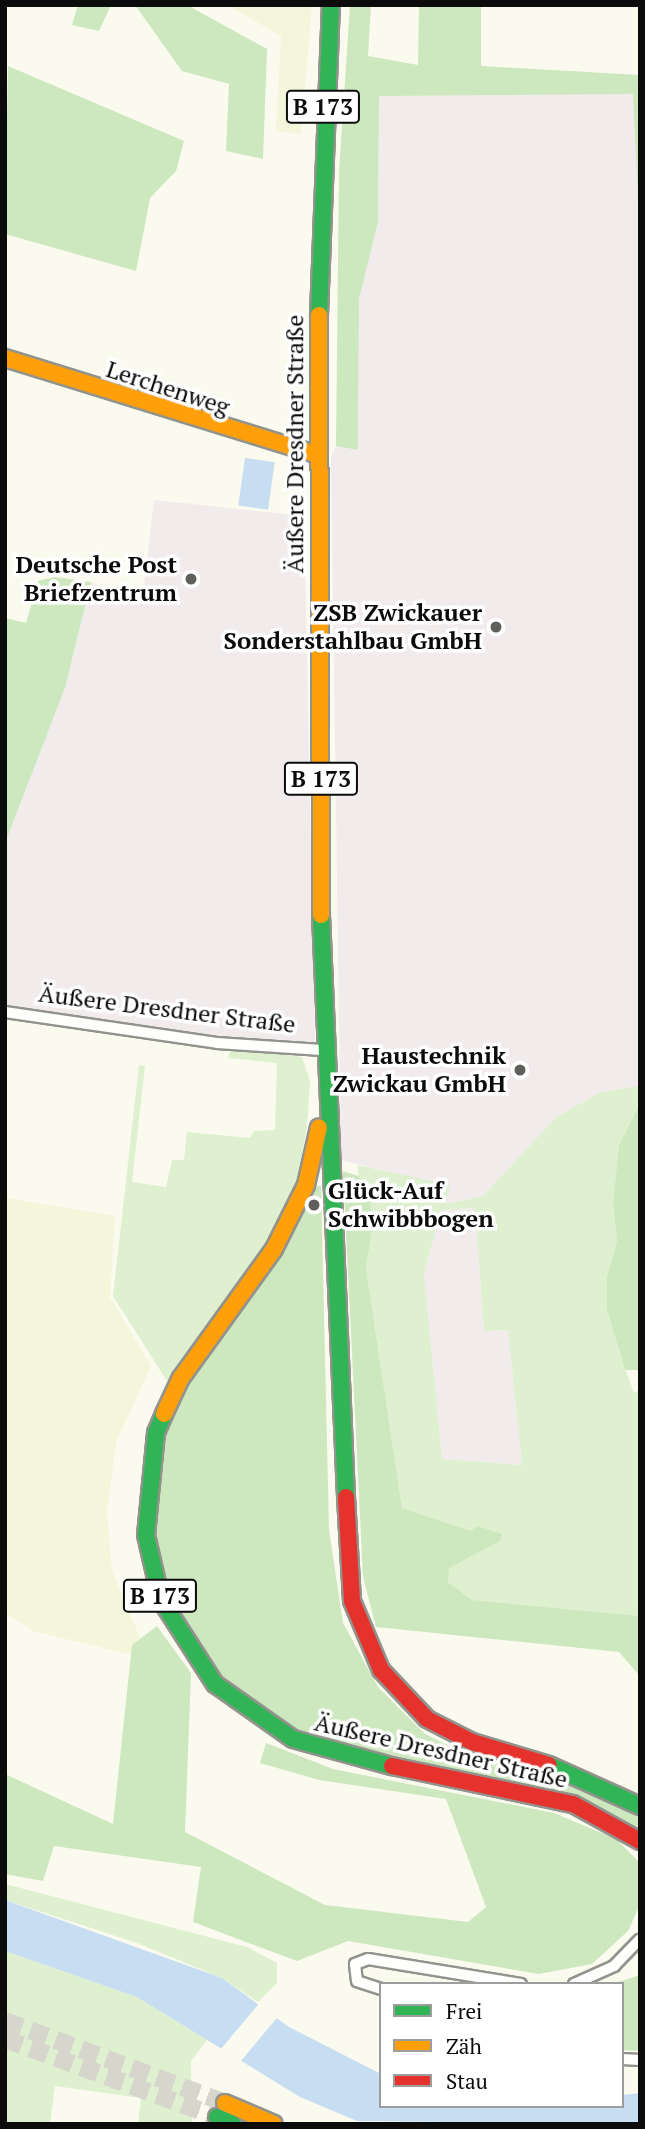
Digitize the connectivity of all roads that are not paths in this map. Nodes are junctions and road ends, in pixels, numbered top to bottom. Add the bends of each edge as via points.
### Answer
1 (331, 5) edge
2 (5, 358) edge
3 (318, 455) junction
4 (5, 1012) edge
5 (322, 1050) junction
6 (323, 1103) junction
7 (329, 1183) junction
8 (306, 1185) junction
9 (640, 1806) edge
10 (640, 1841) edge
11 (640, 1939) edge
12 (509, 1982) edge
13 (578, 1982) edge
14 (379, 1989) edge
15 (233, 2124) edge
16 (274, 2124) edge

1 - 3 main road, Äußere Dresdner Straße / B 173 via 319,192
2 - 3 main road, Lerchenweg
3 - 5 main road, Äußere Dresdner Straße / B 173
4 - 5 street, Äußere Dresdner Straße via 217,1043
5 - 6 main road, Äußere Dresdner Straße / B 173
6 - 7 main road, Äußere Dresdner Straße / B 173
6 - 8 main road, Äußere Dresdner Straße / B 173
7 - 8 main road via 318,1179
7 - 9 main road, Äußere Dresdner Straße / B 173 via 352,1601 380,1670 411,1705 447,1730 578,1774
8 - 10 main road, Äußere Dresdner Straße / B 173 via 250,1286 181,1378 156,1433 146,1535 155,1580 175,1629 237,1705 293,1739 353,1759 573,1804
11 - 13 street via 614,1966
12 - 14 street via 368,1959 355,1964 358,1981
15 - 16 main road via 221,2110

